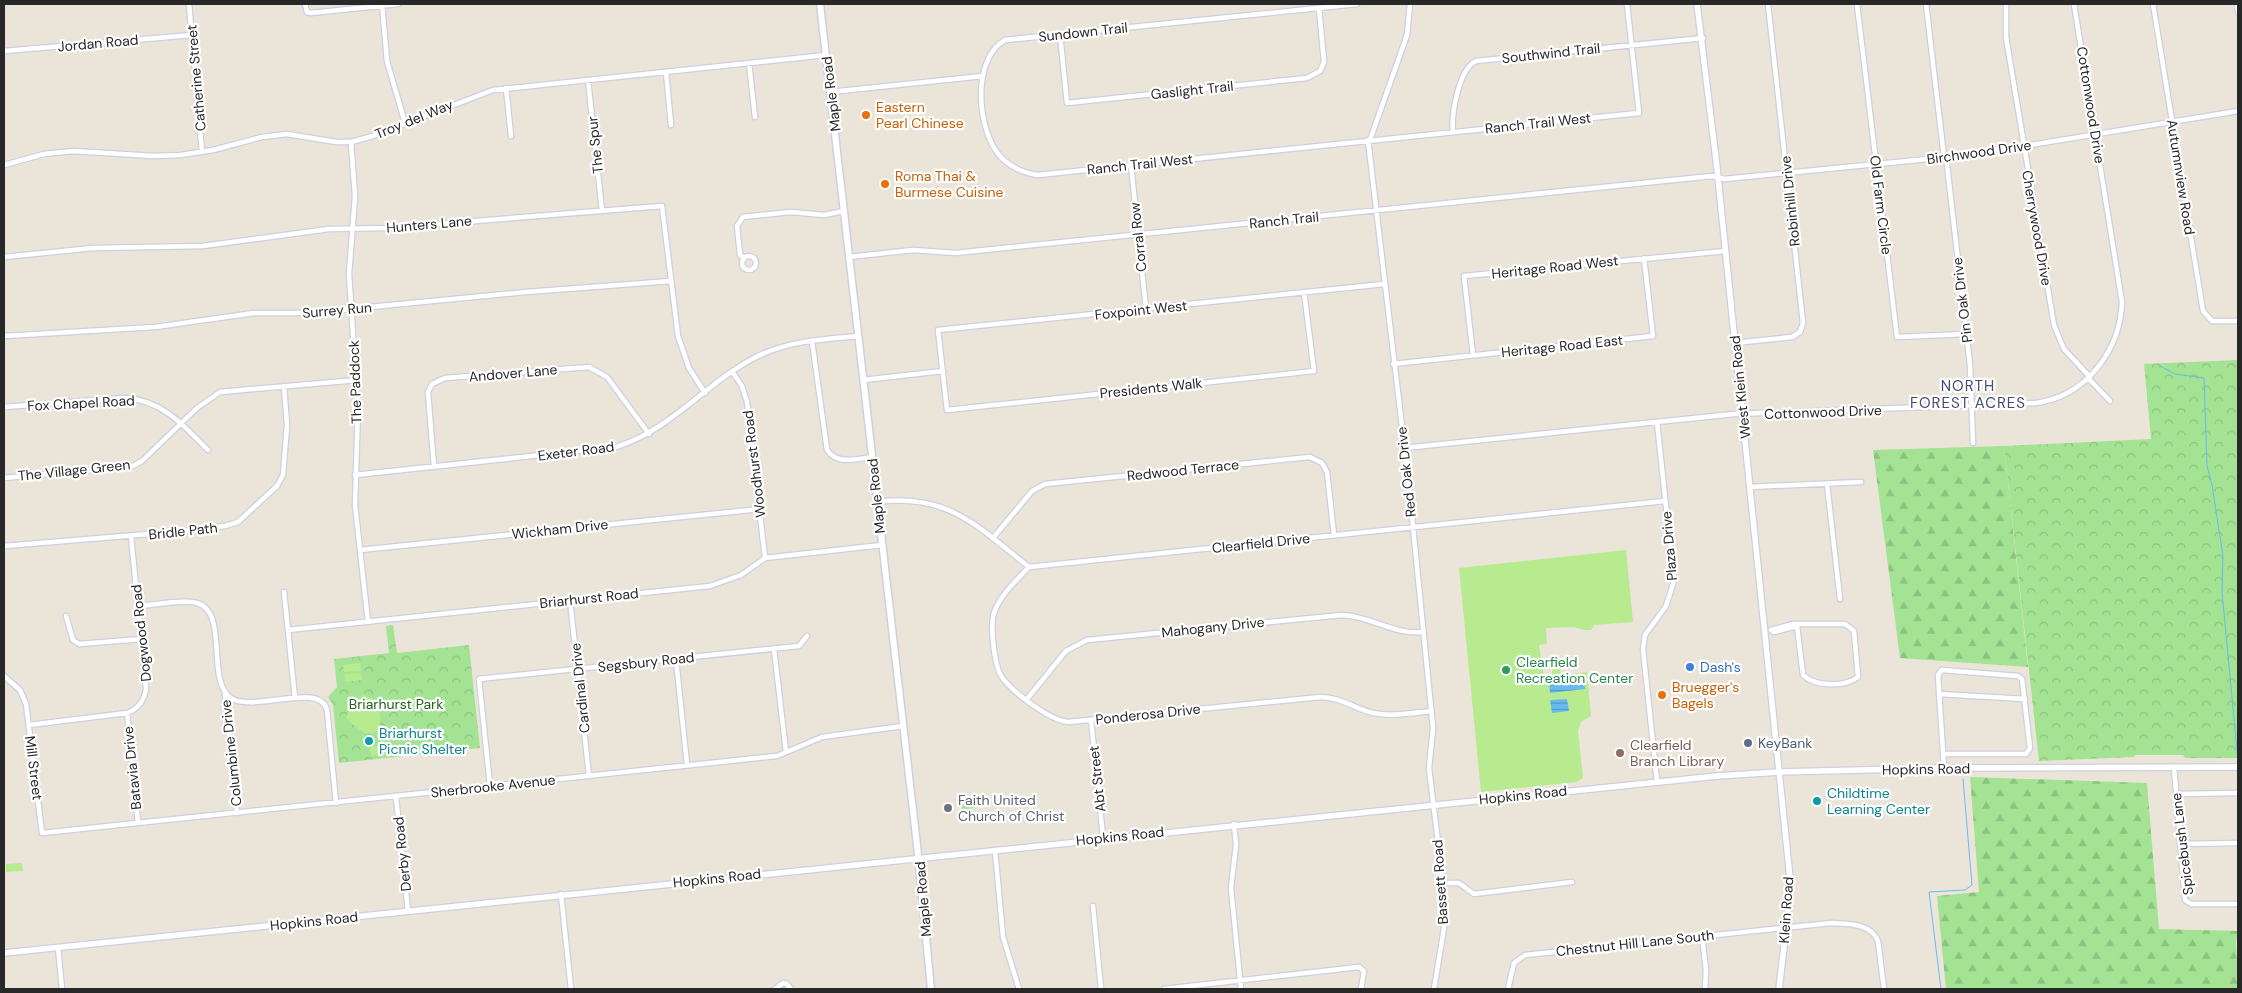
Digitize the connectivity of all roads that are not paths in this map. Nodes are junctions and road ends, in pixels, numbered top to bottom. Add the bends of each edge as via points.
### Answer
1 (189, 4) edge
2 (305, 4) edge
3 (398, 4) edge
4 (820, 4) edge
5 (1357, 4) edge
6 (1410, 4) edge
7 (1627, 4) edge
8 (1698, 4) edge
9 (1768, 4) edge
10 (1857, 4) edge
11 (1926, 4) edge
12 (2006, 4) edge
13 (2074, 4) edge
14 (2153, 4) edge
15 (2237, 4) edge
16 (382, 5) edge
17 (1319, 8) junction
18 (2238, 12) edge
19 (1060, 34) junction
20 (192, 35) junction
21 (1702, 38) junction
22 (1632, 45) junction
23 (4, 51) edge
24 (826, 56) junction
25 (749, 63) junction
26 (666, 72) junction
27 (983, 76) junction
28 (588, 80) junction
29 (506, 88) junction
30 (830, 92) junction
31 (2238, 111) edge
32 (755, 117) dead end
33 (2172, 122) junction
34 (405, 123) junction
35 (671, 125) dead end
36 (1453, 132) junction
37 (2095, 134) junction
38 (511, 136) dead end
39 (1369, 140) junction
40 (351, 142) junction
41 (2024, 146) junction
42 (202, 152) junction
43 (1945, 156) junction
44 (1876, 164) junction
45 (4, 165) edge
46 (1131, 165) junction
47 (1787, 173) junction
48 (1718, 178) junction
49 (1376, 210) junction
50 (602, 211) junction
51 (844, 211) junction
52 (352, 228) junction
53 (1138, 234) junction
54 (1726, 251) junction
55 (4, 257) edge
56 (849, 257) junction
57 (744, 258) dead end
58 (1644, 258) junction
59 (671, 281) junction
60 (1384, 284) junction
61 (1304, 292) junction
62 (351, 309) junction
63 (1146, 309) junction
64 (2238, 321) edge
65 (1966, 334) junction
66 (4, 336) edge
67 (858, 336) junction
68 (812, 341) junction
69 (1735, 344) junction
70 (1473, 355) junction
71 (1393, 364) junction
72 (943, 371) junction
73 (733, 373) junction
74 (2089, 378) junction
75 (357, 380) junction
76 (863, 380) junction
77 (284, 386) junction
78 (705, 393) junction
79 (2110, 401) dead end
80 (1972, 406) junction
81 (4, 407) edge
82 (1743, 414) junction
83 (1656, 422) junction
84 (181, 423) junction
85 (649, 434) junction
86 (1973, 443) dead end
87 (1404, 448) junction
88 (208, 450) dead end
89 (872, 457) junction
90 (434, 467) junction
91 (355, 475) junction
92 (4, 478) edge
93 (1861, 482) dead end
94 (1827, 484) junction
95 (1749, 487) junction
96 (1665, 501) junction
97 (877, 502) junction
98 (760, 509) junction
99 (1412, 527) junction
100 (1334, 535) junction
101 (131, 536) junction
102 (993, 538) junction
103 (882, 545) junction
104 (4, 546) edge
105 (360, 550) junction
106 (765, 558) junction
107 (1029, 566) junction
108 (284, 592) dead end
109 (1840, 599) dead end
110 (570, 600) junction
111 (138, 606) junction
112 (66, 616) dead end
113 (368, 622) junction
114 (1797, 626) junction
115 (288, 630) junction
116 (1768, 631) junction
117 (1423, 632) junction
118 (808, 636) dead end
119 (142, 639) junction
120 (774, 649) junction
121 (676, 659) junction
122 (578, 669) junction
123 (4, 676) edge
124 (225, 692) junction
125 (1939, 694) junction
126 (295, 698) junction
127 (1026, 699) junction
128 (2025, 699) junction
129 (1431, 711) junction
130 (127, 713) junction
131 (1091, 720) junction
132 (29, 725) junction
133 (903, 726) junction
134 (786, 752) junction
135 (1943, 754) junction
136 (687, 765) junction
137 (2174, 767) junction
138 (2238, 767) edge
139 (1944, 768) junction
140 (1779, 772) junction
141 (589, 776) junction
142 (1657, 782) junction
143 (490, 786) junction
144 (2238, 793) edge
145 (2176, 794) junction
146 (396, 797) junction
147 (336, 802) junction
148 (1434, 804) junction
149 (238, 813) junction
150 (138, 823) junction
151 (1234, 824) junction
152 (79, 829) joint
153 (1103, 837) junction
154 (2238, 843) edge
155 (2180, 844) junction
156 (995, 850) junction
157 (918, 857) junction
158 (1572, 882) dead end
159 (1443, 883) junction
160 (561, 894) junction
161 (2238, 904) edge
162 (1092, 906) dead end
163 (408, 911) junction
164 (1786, 927) junction
165 (1702, 936) junction
166 (58, 947) junction
167 (4, 953) edge
168 (1240, 980) junction
169 (62, 989) edge
170 (571, 989) edge
171 (775, 989) edge
172 (791, 989) edge
173 (932, 989) edge
174 (1019, 989) edge
175 (1102, 989) edge
176 (1164, 989) edge
177 (1241, 989) edge
178 (1361, 989) edge
179 (1434, 989) edge
180 (1508, 989) edge
181 (1705, 989) edge
182 (1779, 989) edge
183 (1884, 989) edge

1 - 20 street, Catherine Street
2 - 16 street via 307,12 311,13
3 - 16 street
4 - 24 main road, Maple Road
5 - 17 street, Sundown Trail
6 - 39 street, Red Oak Drive via 1407,35
7 - 22 street
8 - 21 street, West Klein Road
9 - 47 street, Robinhill Drive
10 - 44 street, Old Farm Circle
11 - 43 street, Pin Oak Drive
12 - 41 street, Cherrywood Drive via 2006,37
13 - 37 street, Cottonwood Drive
14 - 33 street, Autumnview Road
15 - 18 street
16 - 34 street via 387,61
17 - 19 street, Sundown Trail
17 - 19 street, Gaslight Trail via 1324,62 1317,74 1307,78 1067,103
19 - 27 street, Sundown Trail via 1006,40 988,56
20 - 23 street, Jordan Road
20 - 42 street, Catherine Street
21 - 22 street, Southwind Trail
21 - 48 street, West Klein Road
22 - 36 street, Southwind Trail via 1473,63 1468,68 1453,109
22 - 36 street, Ranch Trail West via 1639,113
24 - 25 street, Troy del Way
24 - 30 main road, Maple Road
25 - 26 street, Troy del Way
25 - 32 street
26 - 28 street, Troy del Way
26 - 35 street
27 - 30 street
27 - 46 street, Ranch Trail West via 983,112 988,136 1000,156 1013,167 1038,175
28 - 29 street, Troy del Way
28 - 50 street, The Spur
29 - 34 street, Troy del Way via 484,91
29 - 38 street
30 - 51 main road, Maple Road
31 - 33 street, Birchwood Drive
33 - 37 street, Birchwood Drive
33 - 64 street, Autumnview Road via 2203,311 2216,322
34 - 40 street, Troy del Way
36 - 39 street, Ranch Trail West
37 - 41 street, Birchwood Drive
37 - 74 street, Cottonwood Drive via 2122,302 2114,341
39 - 46 street, Ranch Trail West
39 - 49 street, Red Oak Drive
40 - 42 street, Troy del Way via 280,134
40 - 52 street, The Paddock via 355,196
41 - 43 street, Birchwood Drive
41 - 74 street, Cherrywood Drive via 2056,333 2070,358
42 - 45 street, Troy del Way via 154,156 73,151 44,154
43 - 44 street, Birchwood Drive
43 - 65 street, Pin Oak Drive
44 - 47 street, Birchwood Drive
44 - 65 street, Old Farm Circle via 1897,338
46 - 53 street, Corral Row
47 - 48 street, Birchwood Drive
47 - 69 street, Robinhill Drive via 1802,328 1792,337
48 - 49 street, Ranch Trail via 1712,176
48 - 54 street, West Klein Road
49 - 53 street, Ranch Trail
49 - 60 street, Red Oak Drive
50 - 52 street, Hunters Lane
50 - 59 street, Hunters Lane via 662,206
51 - 56 main road, Maple Road
51 - 57 street via 824,215 791,212 743,217 737,226 740,255
52 - 55 street, Hunters Lane via 203,246 93,248
52 - 62 street, The Paddock
53 - 56 street, Ranch Trail via 955,254 913,250
53 - 63 street, Corral Row
54 - 58 street, Heritage Road West
54 - 69 street, West Klein Road
56 - 67 main road, Maple Road
58 - 70 street, Heritage Road East via 1652,336
58 - 70 street, Heritage Road West via 1464,276
59 - 62 street, Surrey Run
59 - 78 street, Hunters Lane via 680,347
60 - 61 street, Foxpoint West
60 - 71 street, Red Oak Drive
61 - 63 street, Foxpoint West
61 - 72 street, Presidents Walk via 1314,371 947,410
62 - 66 street, Surrey Run via 254,313 155,327
62 - 75 street, The Paddock
63 - 72 street, Foxpoint West via 938,330
65 - 80 street, Pin Oak Drive
67 - 68 street, Exeter Road
67 - 76 main road, Maple Road
68 - 73 street, Exeter Road via 765,353
68 - 89 street via 827,450 841,460
69 - 82 street, West Klein Road
70 - 71 street, Heritage Road East
71 - 87 street, Red Oak Drive
72 - 76 street
73 - 78 street, Exeter Road
73 - 98 street, Woodhurst Road via 747,402
74 - 79 street, Cherrywood Drive
74 - 80 street, Cottonwood Drive via 2074,389 2044,402
75 - 77 street, The Village Green
75 - 91 street, The Paddock
76 - 89 main road, Maple Road
77 - 84 street, The Village Green via 220,392
77 - 101 street, Bridle Path via 285,466 281,480 270,492 232,524
78 - 85 street, Exeter Road
80 - 82 street, Cottonwood Drive
80 - 86 street, Pin Oak Drive
81 - 84 street, Fox Chapel Road via 134,399 158,406
82 - 83 street, Cottonwood Drive
82 - 95 street, West Klein Road
83 - 87 street, Cottonwood Drive
83 - 96 street, Plaza Drive
84 - 88 street, Fox Chapel Road
84 - 92 street, The Village Green via 133,466
85 - 90 street, Exeter Road via 626,444 605,448
85 - 90 street, Andover Lane via 605,376 590,367 445,378 436,381 428,392
87 - 99 street, Red Oak Drive
89 - 97 main road, Maple Road
90 - 91 street, Exeter Road
91 - 105 street, The Paddock
93 - 94 street
94 - 95 street
94 - 109 street
95 - 116 street, West Klein Road
96 - 99 street, Clearfield Drive
96 - 142 street, Plaza Drive via 1674,581 1666,606 1645,635 1643,649
97 - 102 street via 913,500 938,505 964,517
97 - 103 main road, Maple Road
98 - 105 street, Wickham Drive
98 - 106 street, Woodhurst Road
99 - 100 street, Clearfield Drive
99 - 117 street, Red Oak Drive
100 - 102 street, Redwood Terrace via 1327,472 1322,463 1310,457 1046,484 1032,491
100 - 107 street, Clearfield Drive
101 - 104 street, Bridle Path
101 - 111 street, Dogwood Road
102 - 107 street
103 - 106 street, Briarhurst Road
103 - 133 main road, Maple Road
105 - 113 street, The Paddock
106 - 110 street, Briarhurst Road via 741,575 719,584
107 - 127 street, Ponderosa Drive via 998,603 992,623 1000,672 1006,682
108 - 115 street
110 - 113 street, Briarhurst Road
110 - 122 street, Cardinal Drive
111 - 119 street, Dogwood Road
111 - 124 street, Columbine Drive via 191,602 205,608 214,622 220,683
112 - 119 street via 73,640 79,644
113 - 115 street, Briarhurst Road
114 - 114 street via 1846,624 1854,631 1858,676 1849,683 1811,682 1803,676
114 - 116 street
115 - 126 street
116 - 140 street, West Klein Road
117 - 127 street, Mahogany Drive via 1399,631 1358,616 1342,615 1087,640 1066,651
117 - 129 street, Red Oak Drive
118 - 120 street, Segsbury Road via 800,646
119 - 130 street, Dogwood Road via 145,694 141,704
120 - 121 street, Segsbury Road
120 - 134 street
121 - 122 street, Segsbury Road
121 - 136 street
122 - 141 street, Cardinal Drive
122 - 143 street, Segsbury Road via 479,679
123 - 132 street, Mill Street via 24,697
124 - 126 street via 233,700 245,702
124 - 149 street, Columbine Drive
125 - 128 street
125 - 128 street via 1938,675 1942,670 2018,676 2022,679
125 - 135 street
126 - 147 street via 317,698 326,706
127 - 131 street, Ponderosa Drive via 1060,721
128 - 135 street via 2029,752
129 - 131 street, Ponderosa Drive via 1377,714 1346,701 1321,697
129 - 148 street, Red Oak Drive via 1433,728 1429,768
130 - 132 street
130 - 150 street, Batavia Drive
131 - 153 street, Abt Street
132 - 152 street, Mill Street via 42,833
133 - 134 street, Sherbrooke Avenue via 822,738
133 - 157 main road, Maple Road
134 - 136 street, Sherbrooke Avenue via 777,756
135 - 139 street
136 - 141 street, Sherbrooke Avenue
137 - 138 street, Hopkins Road
137 - 139 street, Hopkins Road
137 - 145 street, Spicebush Lane
139 - 140 street, Hopkins Road
140 - 142 street, Hopkins Road
140 - 164 street, Klein Road via 1791,888
141 - 143 street, Sherbrooke Avenue
142 - 148 street, Hopkins Road
143 - 146 street, Sherbrooke Avenue
144 - 145 street
145 - 155 street, Spicebush Lane
146 - 147 street, Sherbrooke Avenue
146 - 163 street, Derby Road
147 - 149 street, Sherbrooke Avenue
148 - 151 street, Hopkins Road
148 - 159 street, Bassett Road
149 - 150 street, Sherbrooke Avenue
150 - 152 street, Sherbrooke Avenue
151 - 153 street, Hopkins Road
151 - 168 street via 1236,845 1231,888
153 - 156 street, Hopkins Road
154 - 155 street
155 - 161 street, Spicebush Lane via 2186,900 2192,904
156 - 157 street, Hopkins Road
156 - 174 street via 1003,937
157 - 160 street, Hopkins Road
157 - 173 main road, Maple Road
158 - 159 street via 1474,894 1459,883
159 - 179 street, Bassett Road via 1445,922
160 - 163 street, Hopkins Road
160 - 170 street
162 - 175 street
163 - 166 street, Hopkins Road
164 - 165 street, Chestnut Hill Lane South
164 - 182 street, Klein Road
164 - 183 street, Chestnut Hill Lane South via 1842,924 1872,931 1878,941
165 - 180 street, Chestnut Hill Lane South via 1525,955 1512,967
165 - 181 street
166 - 167 street, Hopkins Road
166 - 169 street
168 - 176 street
168 - 177 street
168 - 178 street via 1359,967 1364,972
171 - 172 street via 783,983

